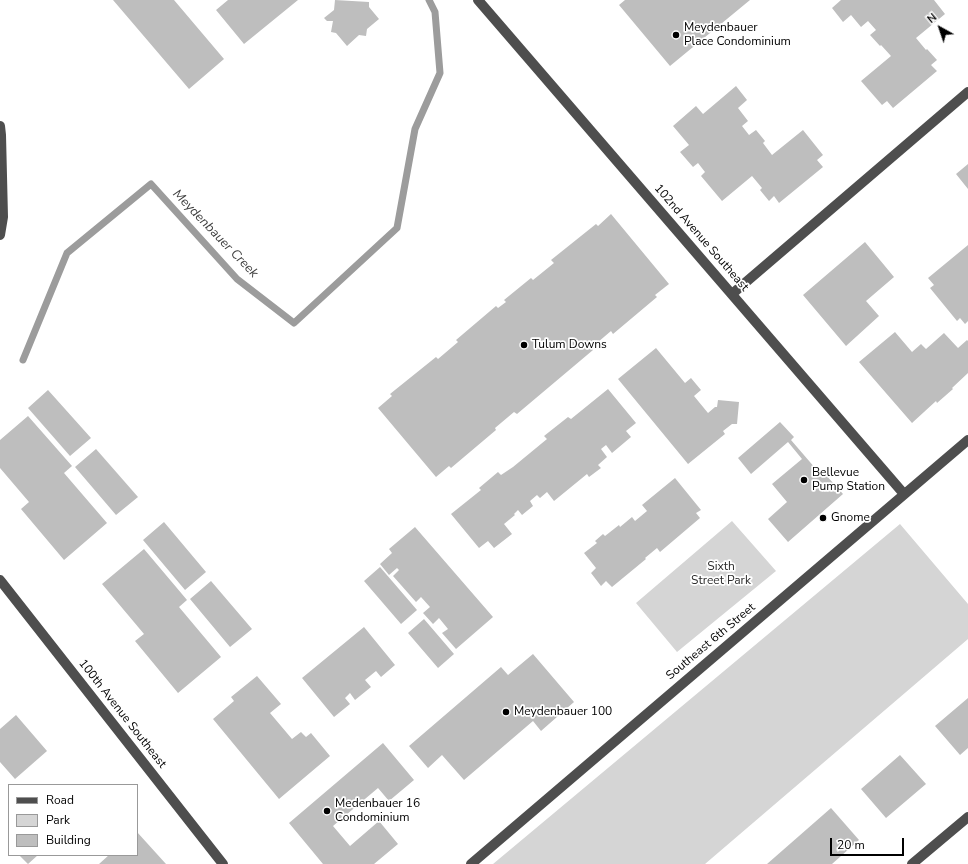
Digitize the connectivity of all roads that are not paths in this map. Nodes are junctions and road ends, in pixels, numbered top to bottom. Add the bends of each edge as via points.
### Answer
1 (478, 0) edge
2 (968, 92) edge
3 (0, 126) edge
4 (0, 235) edge
5 (732, 294) junction
6 (968, 440) edge
7 (904, 494) junction
8 (0, 580) edge
9 (968, 817) edge
10 (223, 864) edge
11 (471, 864) edge
12 (912, 864) edge

1 - 5 street, 102nd Avenue Southeast
2 - 5 street
3 - 4 street via 3,217
5 - 7 street, 102nd Avenue Southeast
6 - 7 street, Southeast 6th Street
7 - 11 street, Southeast 6th Street
8 - 10 street, 100th Avenue Southeast
9 - 12 street

